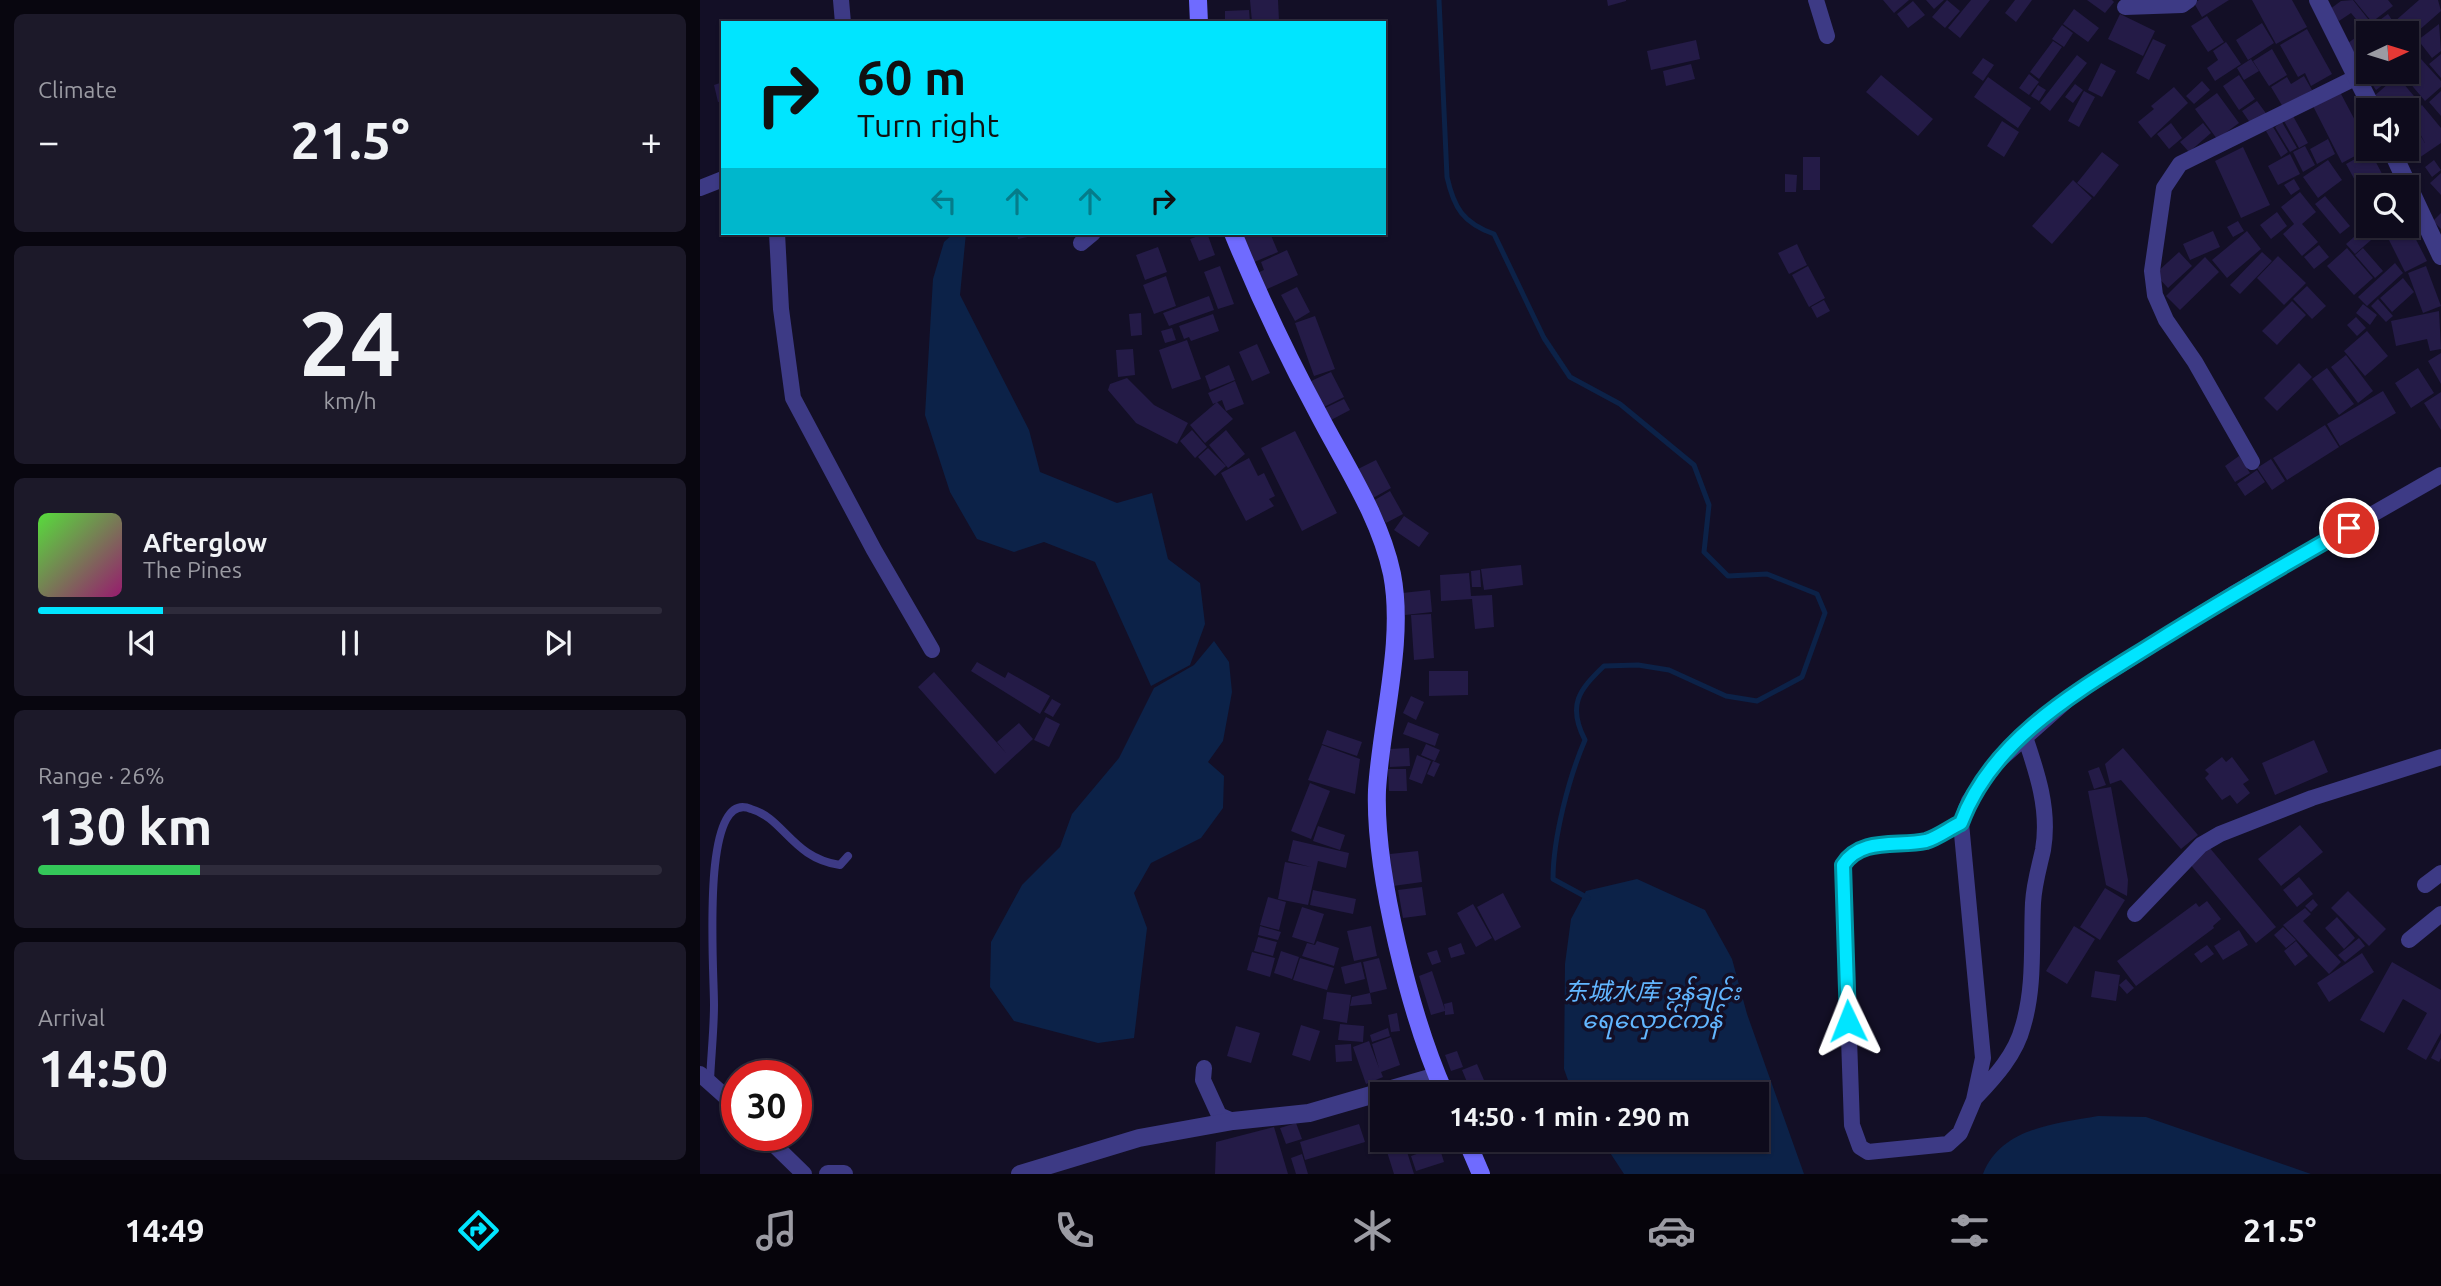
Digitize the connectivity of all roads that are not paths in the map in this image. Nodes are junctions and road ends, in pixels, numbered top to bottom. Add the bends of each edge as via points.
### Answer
1 (841, 0) edge
2 (1198, 0) edge
3 (1816, 0) edge
4 (2189, 0) edge
5 (2318, 0) edge
6 (2125, 7) dead end
7 (843, 21) edge
8 (1199, 21) edge
9 (1827, 36) dead end
10 (2356, 75) edge
11 (2356, 77) edge
12 (2397, 161) edge
13 (721, 180) edge
14 (700, 188) edge
15 (777, 235) edge
16 (1234, 235) edge
17 (2441, 256) edge
18 (2252, 461) dead end
19 (2441, 475) edge
20 (932, 650) dead end
21 (2024, 734) junction
22 (2441, 757) edge
23 (722, 811) dead end
24 (1961, 823) junction
25 (848, 856) dead end
26 (2441, 873) edge
27 (2425, 885) dead end
28 (703, 886) dead end
29 (2135, 914) dead end
30 (2441, 914) edge
31 (2409, 940) dead end
32 (1205, 1068) dead end
33 (1437, 1076) junction
34 (705, 1077) edge
35 (1440, 1082) edge
36 (721, 1092) edge
37 (1974, 1100) junction
38 (1234, 1121) junction
39 (780, 1151) edge
40 (1472, 1152) edge
41 (804, 1174) edge
42 (828, 1174) edge
43 (844, 1174) edge
44 (1020, 1174) edge
45 (1481, 1174) edge

1 - 7 street
2 - 8 main road
3 - 9 street
4 - 6 street via 2182,5
5 - 10 street
11 - 18 street via 2180,164 2164,188 2152,271 2155,295
12 - 17 street
13 - 14 street
15 - 20 street via 793,398
16 - 33 main road via 1269,322 1366,505 1392,575 1394,633 1377,792 1381,853 1401,958
19 - 21 street via 2233,594 2074,694
21 - 24 street via 1995,764 1969,802
21 - 37 street via 2041,786 2044,813 2043,848 2034,883 2032,973 2023,1027 2009,1057
22 - 29 street via 2312,798 2220,834 2201,845
23 - 25 lane via 753,809 808,856 827,863 840,865
24 - 37 street via 1983,1058
24 - 37 street via 1929,840 1864,847 1851,853 1843,865 1852,1125 1860,1147 1868,1152 1948,1144 1960,1133
26 - 27 street
28 - 34 lane via 715,1004
30 - 31 street
32 - 38 street via 1203,1080 1219,1115
33 - 35 main road
33 - 38 street via 1309,1113
34 - 36 street
38 - 44 street via 1139,1138
39 - 41 street
40 - 45 main road
42 - 43 street

